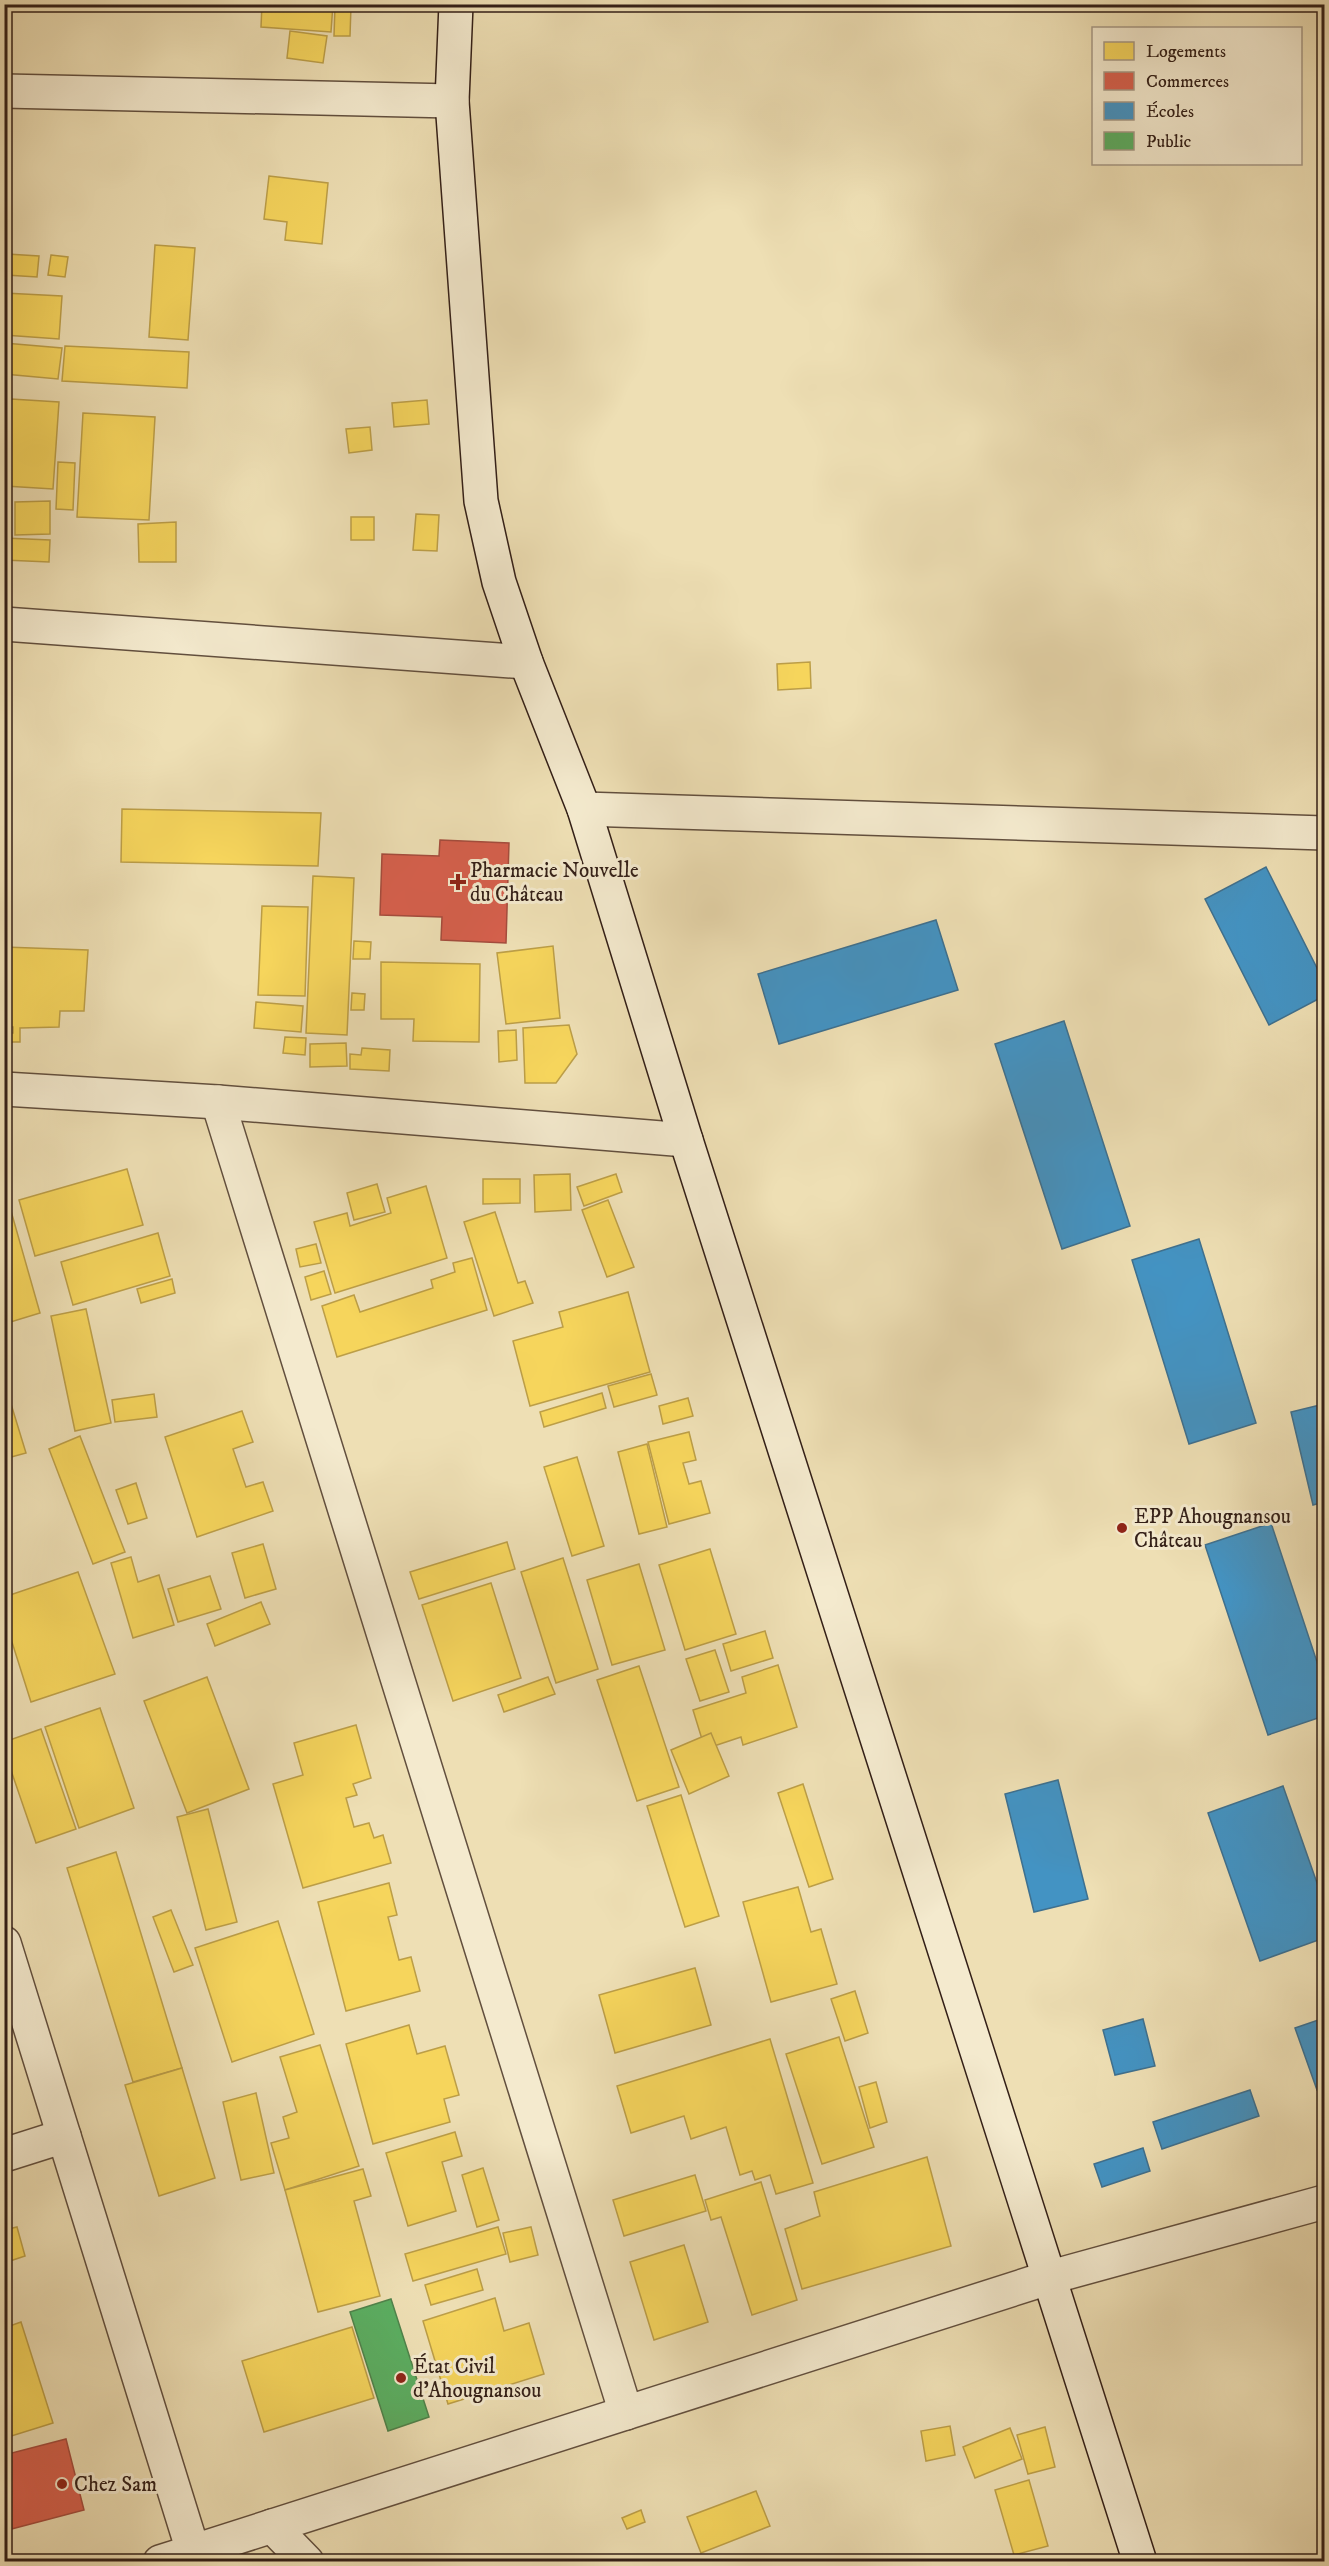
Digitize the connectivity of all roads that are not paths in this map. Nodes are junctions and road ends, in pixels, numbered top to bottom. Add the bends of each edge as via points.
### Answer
1 (456, 4) edge
2 (4, 91) edge
3 (452, 101) junction
4 (4, 624) edge
5 (526, 662) junction
6 (584, 809) junction
7 (1324, 833) edge
8 (4, 1089) edge
9 (218, 1102) junction
10 (686, 1140) junction
11 (4, 1943) edge
12 (64, 2136) junction
13 (4, 2155) edge
14 (1324, 2202) edge
15 (1051, 2277) junction
16 (626, 2413) junction
17 (272, 2526) junction
18 (193, 2551) junction
19 (160, 2562) edge
20 (306, 2562) edge
21 (1140, 2562) edge

1 - 3 street
2 - 3 street
3 - 5 street via 482,501 500,582
4 - 5 street
5 - 6 street
6 - 7 street
6 - 10 street
8 - 9 street
9 - 10 street
9 - 16 street
10 - 15 street
11 - 12 street
12 - 13 street
12 - 18 street
14 - 15 street
15 - 16 street
15 - 21 street
16 - 17 street
17 - 18 street
17 - 20 street
18 - 19 street

